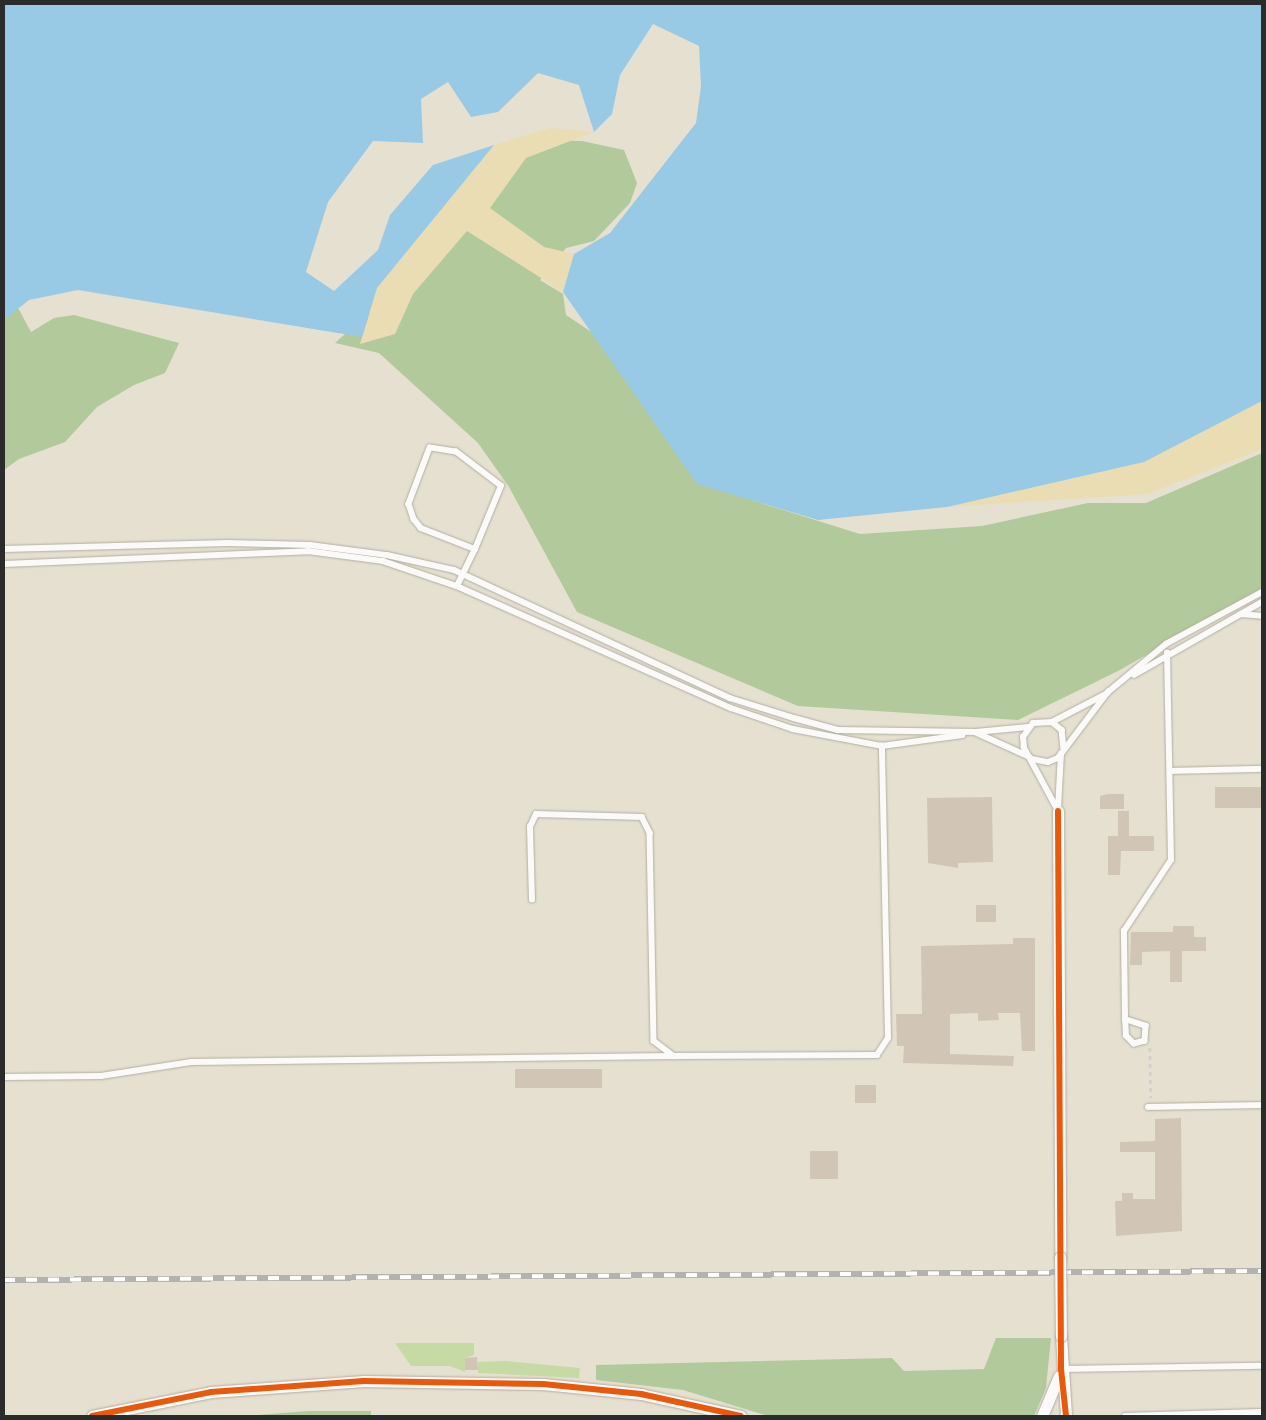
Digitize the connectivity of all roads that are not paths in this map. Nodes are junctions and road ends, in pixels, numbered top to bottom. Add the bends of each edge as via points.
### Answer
1 (4, 549) edge
2 (475, 549) junction
3 (4, 564) edge
4 (463, 575) junction
5 (457, 586) junction
6 (1262, 593) edge
7 (1262, 602) edge
8 (1240, 614) junction
9 (1262, 616) edge
10 (1167, 653) junction
11 (1108, 692) junction
12 (1052, 722) junction
13 (1028, 727) junction
14 (975, 732) junction
15 (882, 746) junction
16 (1062, 752) junction
17 (1031, 758) junction
18 (1262, 770) edge
19 (1171, 771) junction
20 (1058, 811) junction
21 (532, 900) dead end
22 (1125, 1019) junction
23 (674, 1056) junction
24 (4, 1077) edge
25 (1262, 1105) edge
26 (1148, 1107) dead end
27 (1262, 1366) edge
28 (1061, 1369) junction
29 (1262, 1412) edge
30 (92, 1416) edge
31 (741, 1416) edge
32 (1042, 1416) edge
33 (1066, 1416) edge
34 (1125, 1416) edge

1 - 4 lane via 310,545 387,555
2 - 2 lane via 429,532 414,519 409,504 430,448 456,452 501,486
2 - 4 lane
3 - 5 lane via 308,551 384,561
4 - 5 lane
4 - 14 lane via 730,698 794,718 838,730
5 - 15 lane via 731,708 835,741
6 - 11 lane via 1166,644
7 - 8 lane
8 - 9 lane
8 - 10 lane
10 - 11 lane
10 - 19 lane
11 - 12 lane
11 - 16 lane
12 - 13 lane via 1040,721
12 - 16 lane via 1065,736
13 - 14 lane
13 - 17 lane via 1023,742
14 - 15 lane
14 - 17 lane
15 - 23 lane via 888,1038 884,1049 877,1055
16 - 17 lane via 1048,762
16 - 20 lane
17 - 20 lane
18 - 19 lane
19 - 22 lane via 1171,860 1124,931
20 - 28 street, bridge
21 - 23 lane via 530,827 536,814 645,820 650,833 654,1041
22 - 22 lane via 1128,1040 1138,1044 1145,1041 1146,1026
23 - 24 lane via 191,1062 101,1076
25 - 26 lane
27 - 28 lane
28 - 32 street
28 - 33 street
29 - 34 lane
30 - 31 street via 212,1392 373,1381 544,1384 641,1394

